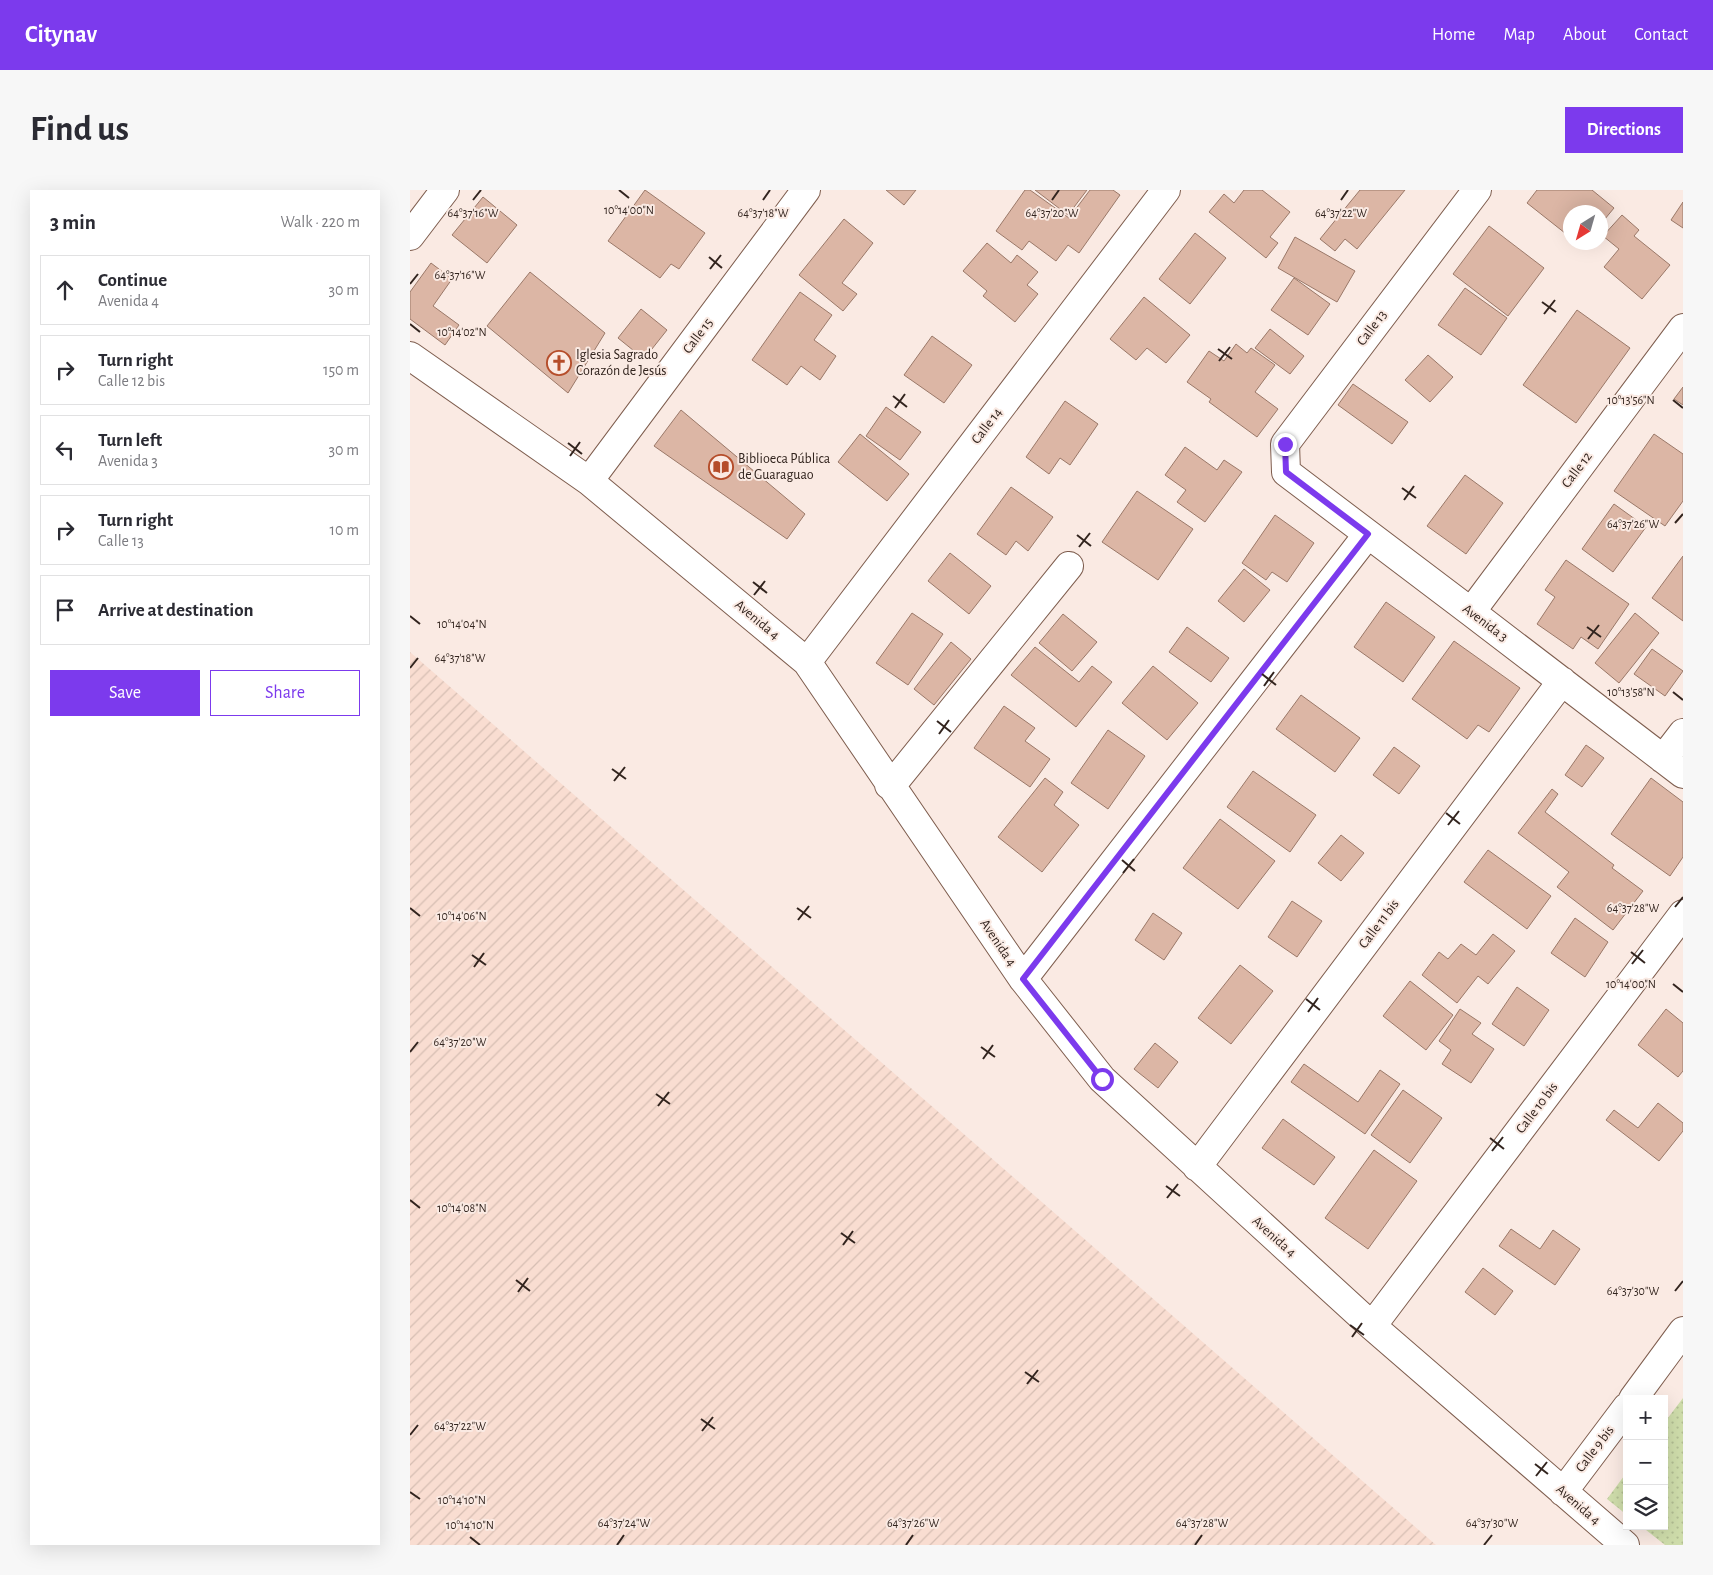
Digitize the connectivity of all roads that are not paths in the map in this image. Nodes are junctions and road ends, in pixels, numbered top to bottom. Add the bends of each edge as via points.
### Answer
1 (445, 190) edge
2 (806, 190) edge
3 (1166, 190) edge
4 (1477, 190) edge
5 (410, 236) edge
6 (1683, 328) edge
7 (410, 356) edge
8 (1286, 472) joint
9 (589, 481) junction
10 (1368, 534) junction
11 (1069, 566) dead end
12 (1471, 612) junction
13 (807, 662) junction
14 (1562, 681) junction
15 (1683, 734) edge
16 (1673, 767) edge
17 (890, 786) junction
18 (1683, 914) edge
19 (1023, 979) junction
20 (1197, 1167) junction
21 (1372, 1326) junction
22 (1683, 1331) edge
23 (1636, 1395) edge
24 (1623, 1412) edge
25 (1563, 1492) junction
26 (1625, 1545) edge

1 - 5 street
2 - 9 street, Calle 15
3 - 13 street, Calle 14
4 - 8 street, Calle 13 via 1285,444
6 - 12 street, Calle 12
7 - 9 street, Avenida 4
8 - 10 street, Avenida 3
9 - 13 street, Avenida 4
10 - 12 street, Avenida 3
10 - 19 street
11 - 17 street
12 - 14 street, Avenida 3
13 - 17 street, Avenida 4
14 - 16 street, Avenida 3
14 - 20 street, Calle 11 bis
15 - 16 street
17 - 19 street, Avenida 4
18 - 21 street, Calle 10 bis
19 - 20 street, Avenida 4 via 1102,1079
20 - 21 street, Avenida 4
21 - 25 street, Avenida 4
22 - 23 street
24 - 25 street, Calle 9 bis
25 - 26 street, Avenida 4

